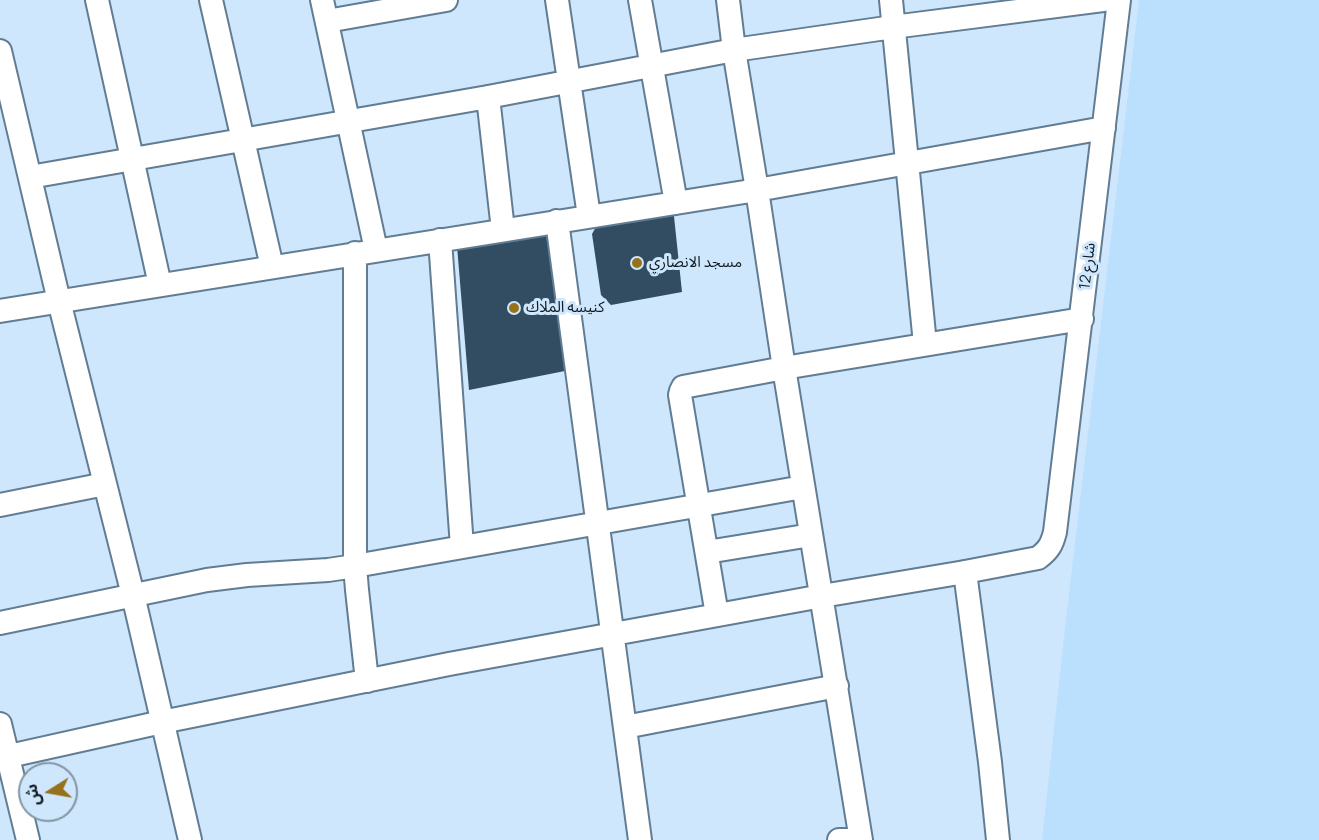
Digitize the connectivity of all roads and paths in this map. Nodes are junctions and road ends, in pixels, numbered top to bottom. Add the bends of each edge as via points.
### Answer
1 (97, 0) edge
2 (211, 0) edge
3 (446, 0) edge
4 (557, 0) edge
5 (640, 0) edge
6 (728, 0) edge
7 (891, 0) edge
8 (1103, 0) edge
9 (1119, 0) edge
10 (324, 11) edge
11 (893, 27) junction
12 (734, 50) junction
13 (0, 51) edge
14 (652, 66) junction
15 (569, 81) junction
16 (488, 97) junction
17 (349, 122) junction
18 (1104, 128) junction
19 (243, 140) junction
20 (132, 160) junction
21 (907, 163) junction
22 (30, 177) junction
23 (757, 190) junction
24 (676, 203) junction
25 (589, 216) junction
26 (557, 221) junction
27 (503, 230) junction
28 (440, 240) junction
29 (366, 252) junction
30 (272, 267) junction
31 (160, 285) junction
32 (59, 301) junction
33 (0, 311) edge
34 (1082, 319) junction
35 (925, 344) junction
36 (784, 368) junction
37 (105, 484) junction
38 (803, 487) junction
39 (0, 505) edge
40 (699, 505) junction
41 (597, 523) junction
42 (811, 535) junction
43 (462, 547) junction
44 (707, 552) junction
45 (355, 566) junction
46 (965, 572) junction
47 (133, 595) junction
48 (822, 596) junction
49 (717, 615) junction
50 (0, 623) edge
51 (612, 634) junction
52 (367, 681) junction
53 (837, 686) junction
54 (162, 722) junction
55 (0, 724) edge
56 (625, 727) junction
57 (4, 757) edge
58 (28, 840) edge
59 (190, 840) edge
60 (640, 840) edge
61 (839, 840) edge
62 (861, 840) edge
63 (998, 840) edge

1 - 20 street
2 - 19 street
3 - 10 street
4 - 15 street
5 - 14 street
6 - 12 street
7 - 11 street
8 - 11 street
9 - 18 street, شارع 12
10 - 17 street
11 - 12 street
11 - 21 street
12 - 14 street
12 - 23 street
13 - 22 street
14 - 15 street
14 - 24 street
15 - 16 street
15 - 25 street
16 - 17 street
16 - 27 street
17 - 19 street
17 - 29 street
18 - 21 street
18 - 34 street, شارع 12
19 - 20 street
19 - 30 street
20 - 22 street
20 - 31 street
21 - 23 street
21 - 35 street
22 - 32 street
23 - 24 street
23 - 36 street
24 - 25 street
25 - 26 street
26 - 27 street
26 - 41 street
27 - 28 street
28 - 29 street
28 - 43 street
29 - 30 street
29 - 45 street
30 - 31 street
31 - 32 street
32 - 33 street
32 - 37 street
34 - 35 street
34 - 46 street, شارع 12 via 1052,544 1038,558
35 - 36 street
36 - 38 street
36 - 40 street via 683,387 680,396
37 - 39 street
37 - 47 street
38 - 40 street
38 - 42 street
40 - 41 street
40 - 44 street
41 - 43 street
41 - 51 street
42 - 44 street
42 - 48 street
43 - 45 street
44 - 49 street
45 - 47 street via 207,580
45 - 52 street
46 - 48 street
46 - 63 street
47 - 50 street
47 - 54 street
48 - 49 street
48 - 53 street
49 - 51 street
51 - 52 street
51 - 56 street
52 - 54 street
53 - 56 street
53 - 62 street
54 - 57 street
54 - 59 street
55 - 57 street
56 - 60 street
57 - 58 street
61 - 62 street

